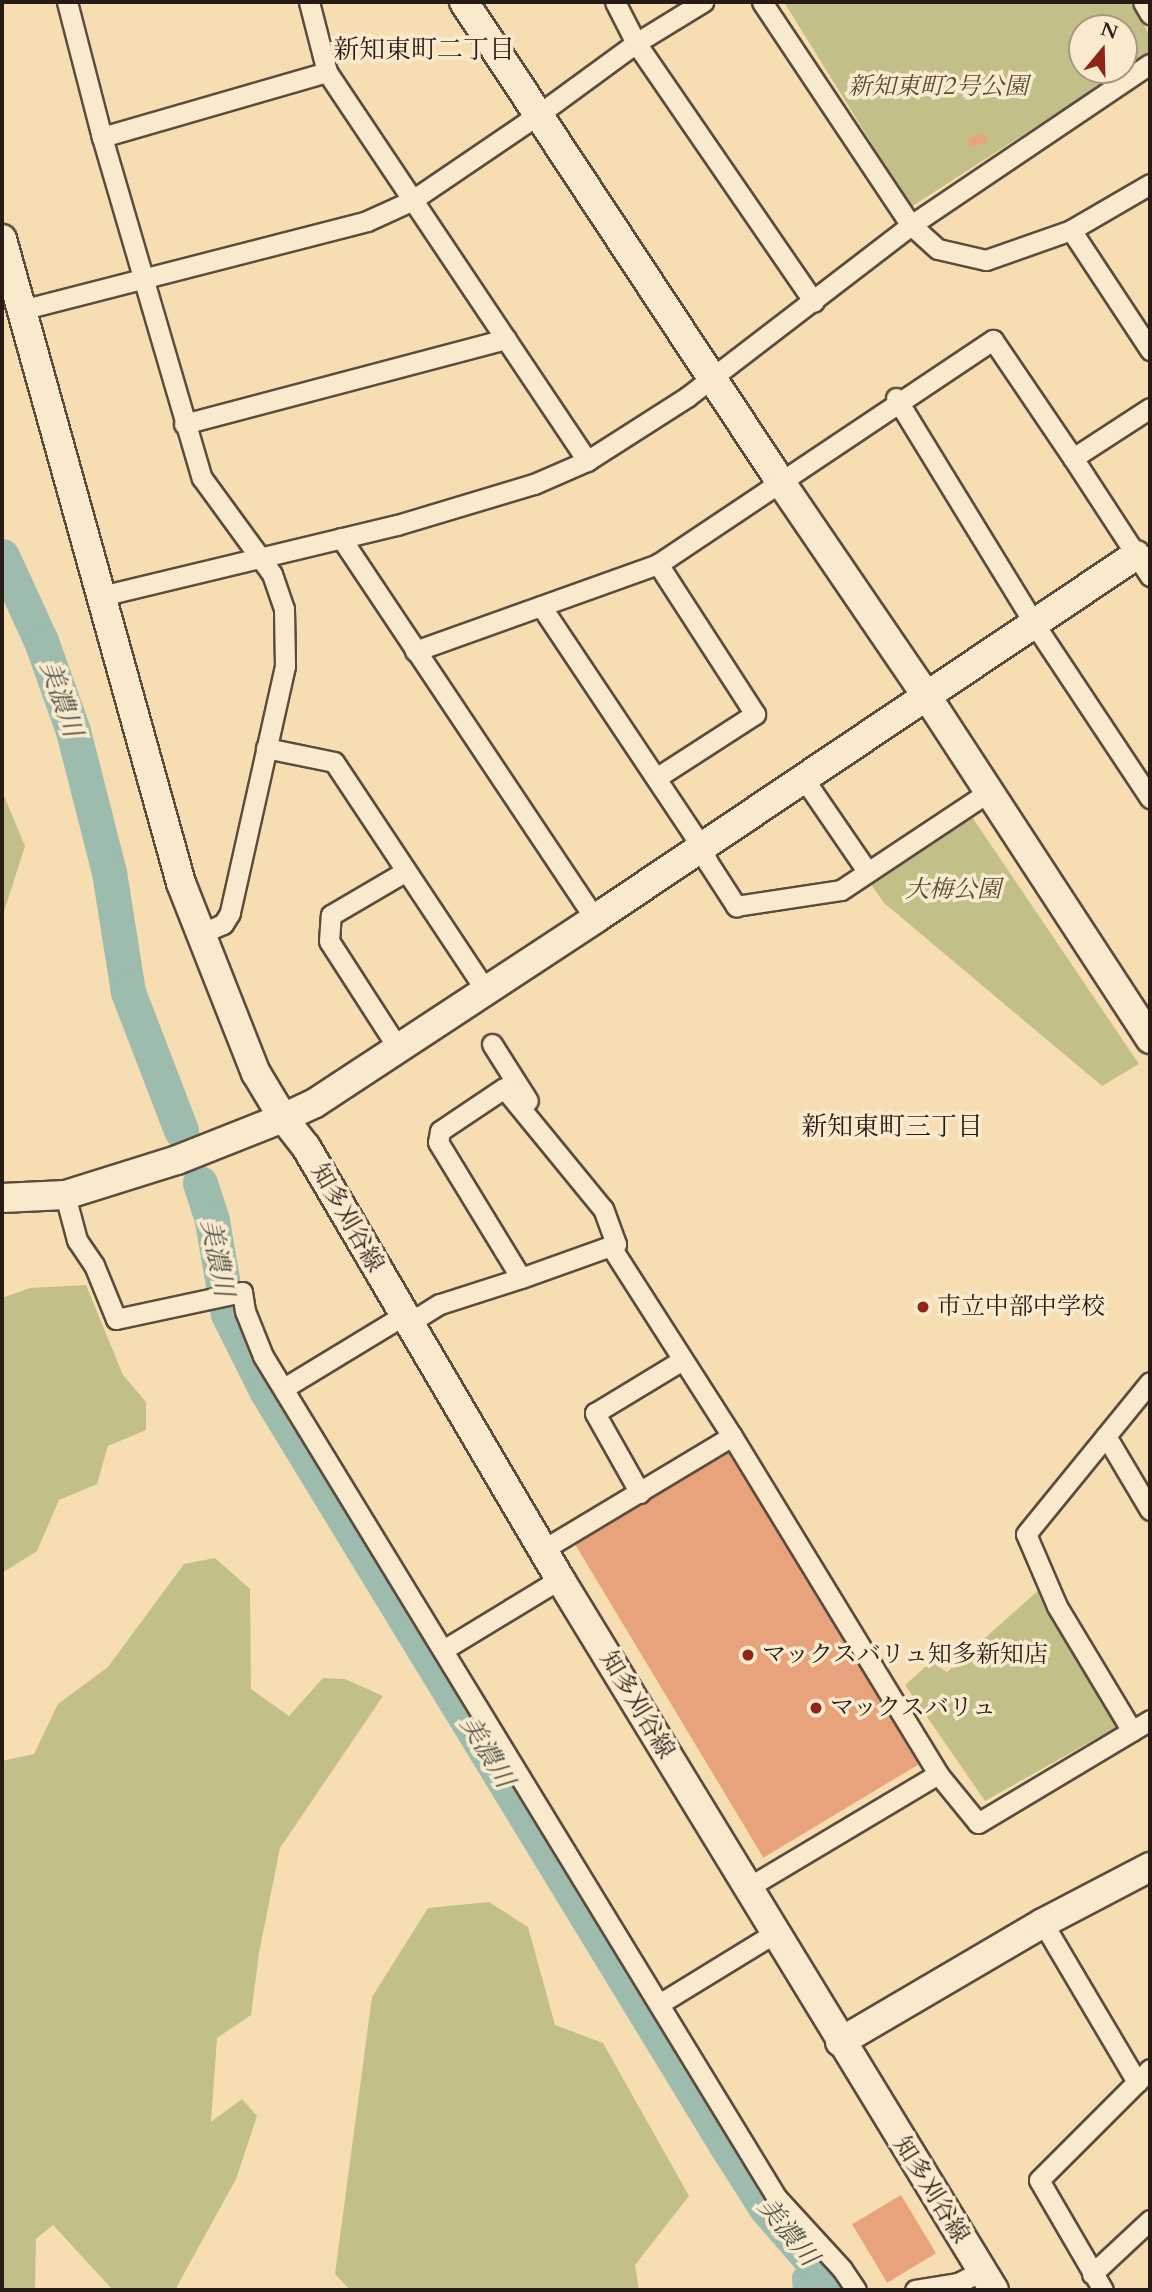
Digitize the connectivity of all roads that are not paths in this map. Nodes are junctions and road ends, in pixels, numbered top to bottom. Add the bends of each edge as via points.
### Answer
1 (67, 2) edge
2 (309, 2) edge
3 (464, 2) edge
4 (615, 2) edge
5 (703, 2) edge
6 (762, 2) edge
7 (1143, 2) edge
8 (1150, 14) edge
9 (636, 43) junction
10 (1150, 64) edge
11 (327, 72) junction
12 (539, 114) junction
13 (102, 137) junction
14 (1150, 184) edge
15 (411, 201) junction
16 (911, 225) junction
17 (1070, 230) junction
18 (2, 239) edge
19 (143, 281) junction
20 (814, 302) junction
21 (21, 310) junction
22 (506, 339) junction
23 (1150, 349) edge
24 (711, 375) junction
25 (897, 400) junction
26 (1150, 408) edge
27 (184, 424) junction
28 (1073, 458) junction
29 (587, 461) junction
30 (782, 484) junction
31 (341, 538) junction
32 (262, 559) junction
33 (658, 564) junction
34 (1143, 566) edge
35 (101, 596) junction
36 (541, 606) junction
37 (1035, 625) junction
38 (415, 651) junction
39 (928, 698) junction
40 (266, 748) junction
41 (656, 778) junction
42 (804, 779) junction
43 (990, 791) junction
44 (1150, 798) edge
45 (702, 847) junction
46 (406, 871) junction
47 (867, 871) junction
48 (595, 919) junction
49 (199, 934) junction
50 (485, 989) junction
51 (1150, 1039) edge
52 (492, 1044) dead end
53 (398, 1048) junction
54 (527, 1114) junction
55 (283, 1118) junction
56 (65, 1195) junction
57 (2, 1198) edge
58 (611, 1247) junction
59 (521, 1278) junction
60 (406, 1319) junction
61 (682, 1360) junction
62 (1150, 1382) edge
63 (284, 1388) junction
64 (732, 1436) junction
65 (1106, 1436) junction
66 (640, 1493) junction
67 (1150, 1510) edge
68 (544, 1549) junction
69 (560, 1579) junction
70 (443, 1650) junction
71 (1150, 1720) edge
72 (1132, 1731) junction
73 (938, 1774) junction
74 (1150, 1867) edge
75 (747, 1888) junction
76 (1043, 1923) junction
77 (775, 1933) junction
78 (659, 2004) junction
79 (840, 2042) junction
80 (1144, 2075) edge
81 (1150, 2220) edge
82 (988, 2281) edge
83 (1097, 2282) edge
84 (856, 2290) edge
85 (915, 2290) edge

1 - 13 street
2 - 11 street
3 - 12 street
4 - 9 street
5 - 9 street
6 - 16 street
7 - 8 street
9 - 12 street
9 - 20 street
10 - 16 street
11 - 13 street
11 - 15 street
12 - 15 street
12 - 24 street
13 - 19 street
14 - 17 street
15 - 19 street via 368,221
15 - 22 street
16 - 17 street via 938,249 986,260
16 - 20 street
17 - 23 street
18 - 21 street, 知多刈谷線
19 - 21 street
19 - 27 street
20 - 24 street
21 - 35 street, 知多刈谷線
22 - 27 street
22 - 29 street
24 - 29 street via 648,425
24 - 30 street
25 - 28 street via 993,340
25 - 30 street
25 - 37 street
26 - 28 street
27 - 32 street via 202,478
28 - 34 street
29 - 31 street via 496,496
30 - 33 street
30 - 39 street
31 - 32 street
31 - 38 street
32 - 35 street
32 - 40 street via 280,593 286,640 285,666
33 - 36 street
33 - 41 street via 755,714
34 - 37 street
35 - 49 street, 知多刈谷線 via 161,820
36 - 38 street
36 - 41 street
37 - 39 street
37 - 44 street
38 - 48 street
39 - 42 street
39 - 43 street
40 - 46 street via 334,762
40 - 49 street via 230,913 223,924
41 - 45 street
42 - 45 street
42 - 47 street
43 - 47 street
43 - 51 street
45 - 47 street via 736,906 841,890
45 - 48 street
46 - 50 street
46 - 53 street via 331,915 329,941
48 - 50 street
49 - 55 street, 知多刈谷線 via 256,1073
50 - 53 street
52 - 54 street via 532,1108
53 - 55 street
54 - 58 street via 603,1209 616,1244
54 - 59 street via 504,1088 440,1131 438,1142
55 - 56 street via 177,1160
55 - 60 street, 知多刈谷線 via 306,1147
56 - 57 street
56 - 63 street via 77,1240 94,1265 116,1319 242,1292 254,1337
58 - 59 street
58 - 61 street
59 - 60 street
60 - 63 street
60 - 68 street, 知多刈谷線
61 - 64 street
61 - 66 street via 595,1413
62 - 65 street
63 - 70 street
64 - 66 street
64 - 73 street
65 - 67 street
65 - 72 street via 1026,1534 1057,1606
66 - 68 street
68 - 69 street, 知多刈谷線
69 - 70 street
69 - 75 street, 知多刈谷線
70 - 78 street
71 - 72 street
72 - 73 street via 978,1823
73 - 75 street
74 - 76 street
75 - 77 street, 知多刈谷線
76 - 79 street
76 - 80 street
77 - 78 street
77 - 79 street, 知多刈谷線
78 - 84 street via 777,2198
79 - 82 street, 知多刈谷線
80 - 83 street via 1039,2180
81 - 83 street
82 - 85 street

